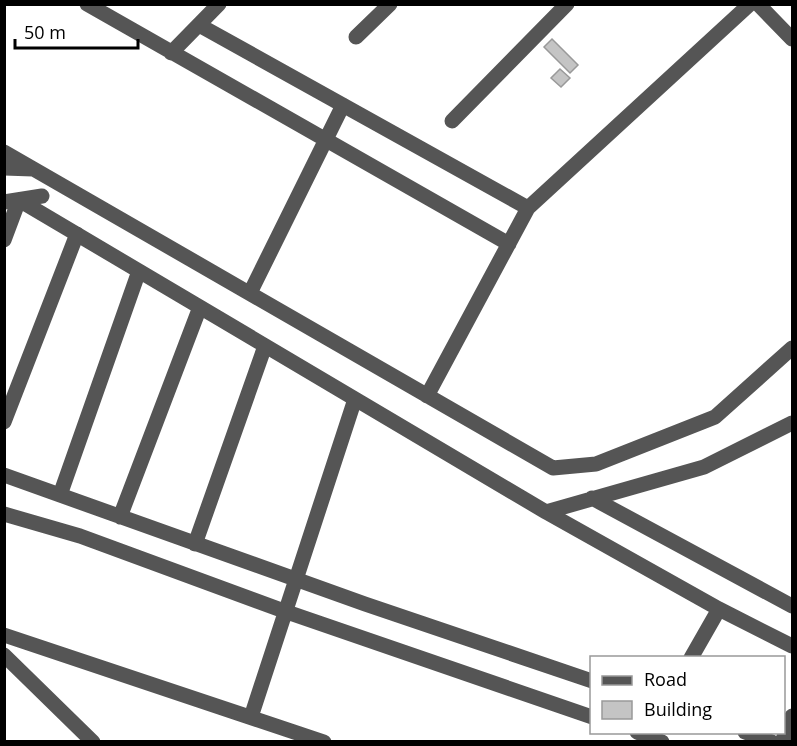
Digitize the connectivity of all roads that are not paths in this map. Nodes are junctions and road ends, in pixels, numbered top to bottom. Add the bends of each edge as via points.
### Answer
1 (87, 4) edge
2 (219, 4) edge
3 (390, 4) edge
4 (567, 4) edge
5 (750, 4) edge
6 (758, 4) edge
7 (199, 25) junction
8 (356, 37) dead end
9 (792, 39) edge
10 (171, 53) junction
11 (343, 105) junction
12 (452, 120) dead end
13 (326, 140) junction
14 (4, 152) edge
15 (4, 168) edge
16 (36, 170) junction
17 (42, 196) dead end
18 (12, 201) edge
19 (528, 208) junction
20 (77, 234) junction
21 (4, 240) edge
22 (508, 244) junction
23 (139, 271) junction
24 (250, 293) junction
25 (200, 307) junction
26 (265, 346) junction
27 (792, 348) edge
28 (427, 396) junction
29 (355, 399) junction
30 (4, 422) edge
31 (792, 423) edge
32 (4, 475) edge
33 (60, 495) junction
34 (592, 498) junction
35 (546, 512) junction
36 (4, 513) edge
37 (120, 517) junction
38 (195, 544) junction
39 (294, 579) junction
40 (791, 602) edge
41 (719, 609) junction
42 (284, 611) junction
43 (4, 635) edge
44 (792, 646) edge
45 (4, 655) edge
46 (692, 656) edge
47 (590, 681) edge
48 (792, 716) edge
49 (251, 717) junction
50 (590, 717) edge
51 (751, 734) edge
52 (785, 734) edge
53 (644, 736) edge
54 (93, 741) edge
55 (324, 741) edge
56 (662, 741) edge
57 (772, 741) edge

1 - 10 street
2 - 7 street
3 - 8 street
4 - 12 street
5 - 19 street
6 - 9 street
7 - 10 street
7 - 11 street
10 - 13 street
11 - 13 street
11 - 19 street
13 - 22 street
13 - 24 street
14 - 16 street
15 - 16 street
16 - 24 street
17 - 18 street
18 - 20 street
18 - 21 street
19 - 22 street
20 - 23 street
20 - 30 street
22 - 28 street
23 - 25 street
23 - 33 street
24 - 28 street
25 - 26 street
25 - 37 street
26 - 29 street
26 - 38 street
27 - 28 street via 715,417 596,464 552,468
29 - 35 street
29 - 39 street
31 - 34 street via 704,467
32 - 33 street
33 - 37 street
34 - 35 street
34 - 40 street
35 - 41 street
36 - 42 street via 80,536
37 - 38 street
38 - 39 street
39 - 42 street
39 - 47 street
41 - 44 street
41 - 46 street
42 - 49 street
42 - 50 street
43 - 49 street
45 - 54 street
48 - 52 street
49 - 55 street
51 - 57 street
53 - 56 street

